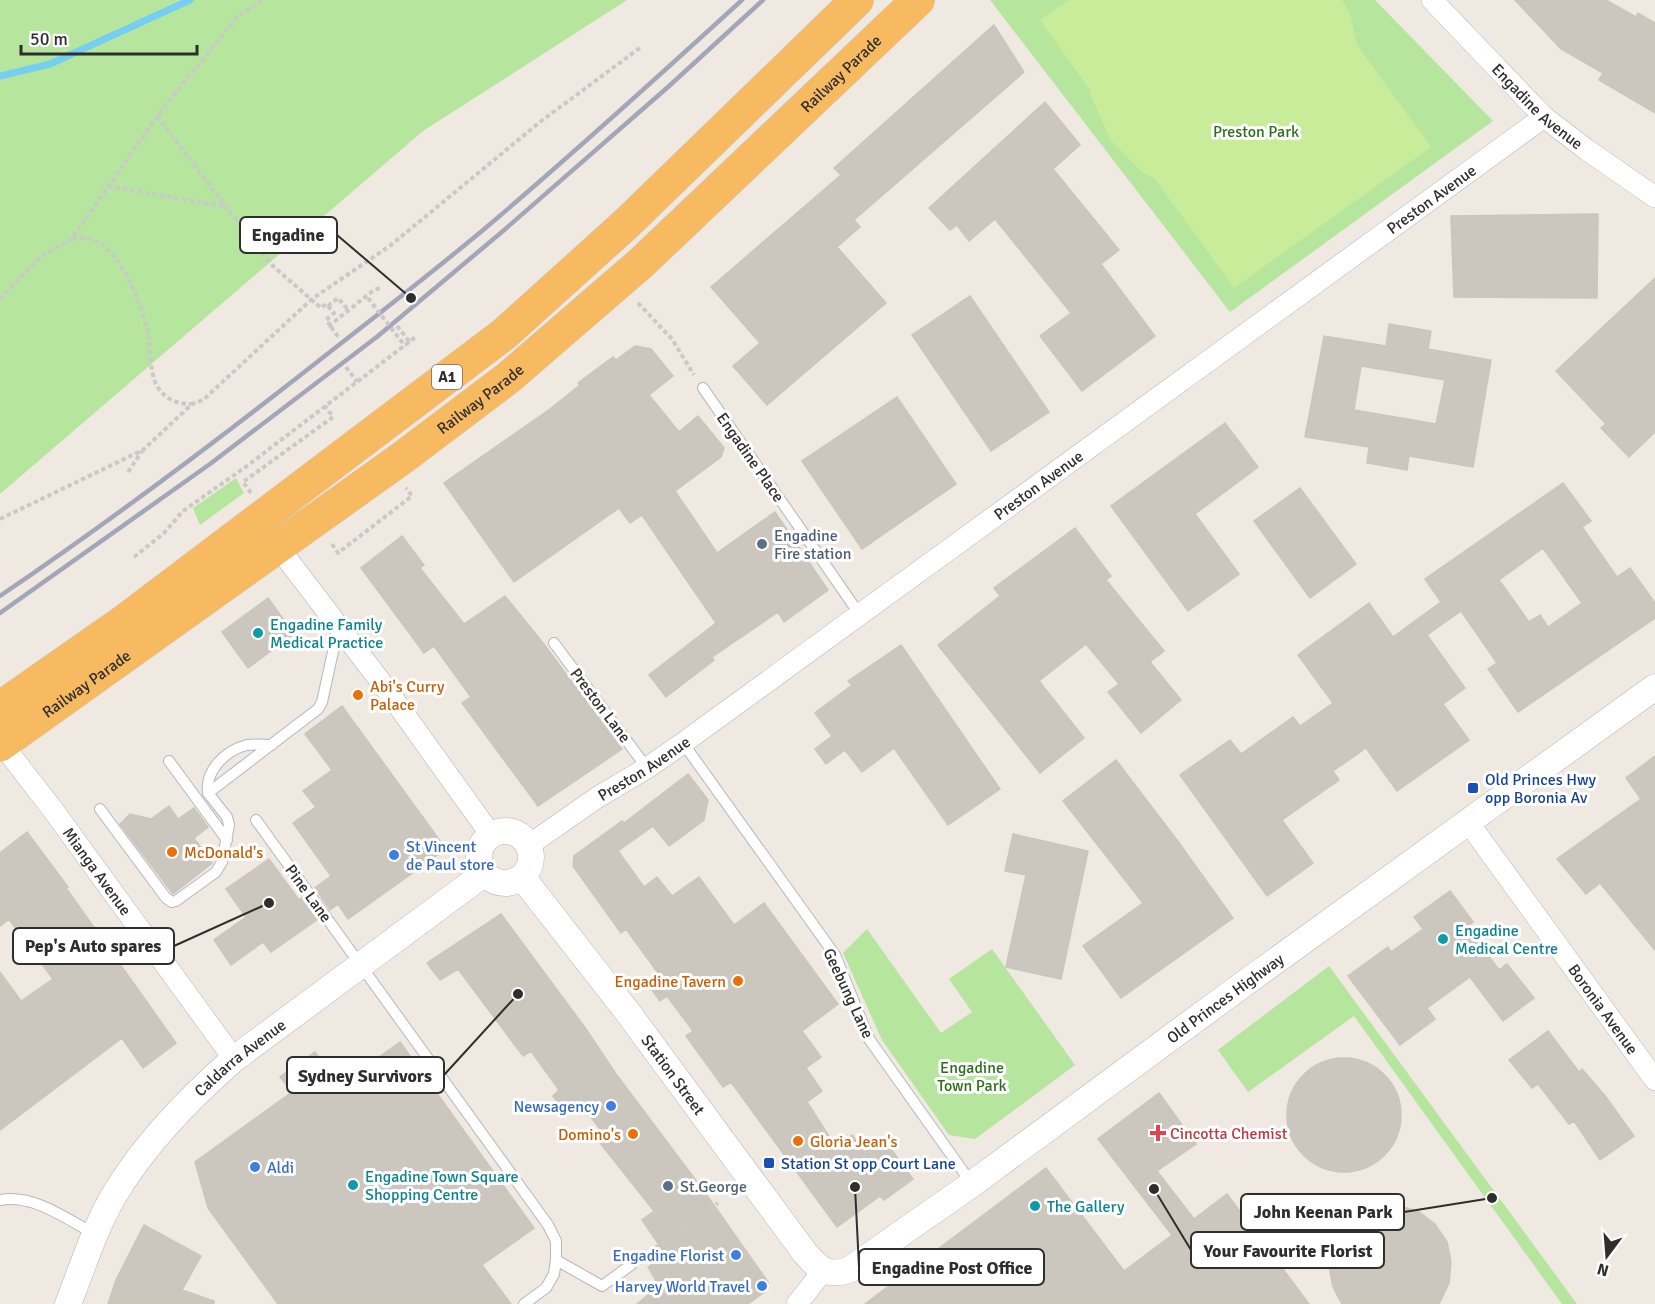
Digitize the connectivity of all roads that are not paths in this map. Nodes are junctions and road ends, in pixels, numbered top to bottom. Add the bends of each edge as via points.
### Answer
1 (857, 0) edge
2 (918, 0) edge
3 (1432, 0) edge
4 (1544, 117) junction
5 (1655, 198) edge
6 (703, 388) road end
7 (278, 547) junction
8 (860, 615) junction
9 (554, 643) dead end
10 (334, 647) dead end
11 (1655, 687) edge
12 (0, 708) edge
13 (683, 743) junction
14 (1, 744) edge
15 (272, 745) junction
16 (170, 761) dead end
17 (647, 768) junction
18 (208, 793) junction
19 (100, 809) dead end
20 (256, 820) dead end
21 (1468, 822) junction
22 (491, 835) junction
23 (227, 840) junction
24 (529, 845) junction
25 (485, 873) junction
26 (522, 877) junction
27 (361, 965) junction
28 (234, 1059) junction
29 (1655, 1080) edge
30 (972, 1184) junction
31 (1, 1199) edge
32 (95, 1234) junction
33 (556, 1260) junction
34 (631, 1265) road end
35 (823, 1271) junction
36 (68, 1304) edge
37 (524, 1304) edge
38 (797, 1304) edge

1 - 12 highway, Railway Parade / A1 via 626,224 504,334 123,622
2 - 7 highway, Railway Parade / A1 via 581,316 402,458
3 - 4 street, Engadine Avenue
4 - 5 street, Engadine Avenue
4 - 8 street, Preston Avenue
6 - 8 lane, Engadine Place
7 - 14 highway, Railway Parade / A1
7 - 22 street
8 - 13 street, Preston Avenue
9 - 17 lane, Preston Lane
10 - 15 lane via 318,709
11 - 21 street, Old Princes Highway
13 - 17 street, Preston Avenue
13 - 30 lane, Geebung Lane via 835,955 869,1038
14 - 28 street, Mianga Avenue
15 - 18 lane
15 - 18 lane via 237,749 217,763
16 - 23 lane
17 - 24 street, Preston Avenue
18 - 23 lane via 228,821
19 - 23 lane via 172,902 216,872
20 - 27 lane, Pine Lane
21 - 29 street, Boronia Avenue
21 - 30 street, Old Princes Highway
22 - 24 street via 516,833
22 - 25 street via 481,849 480,866
24 - 26 street via 531,862
25 - 26 street via 507,884
25 - 27 street, Caldarra Avenue
26 - 35 street, Station Street via 629,1014 792,1238
27 - 28 street, Caldarra Avenue
27 - 33 lane, Pine Lane via 548,1225 556,1241
28 - 32 street, Caldarra Avenue via 161,1130 112,1198
30 - 35 street, Old Princes Highway via 849,1270
31 - 32 lane via 31,1202
32 - 36 street, Caldarra Avenue
33 - 34 lane via 602,1286
33 - 37 lane via 546,1288
35 - 38 street

